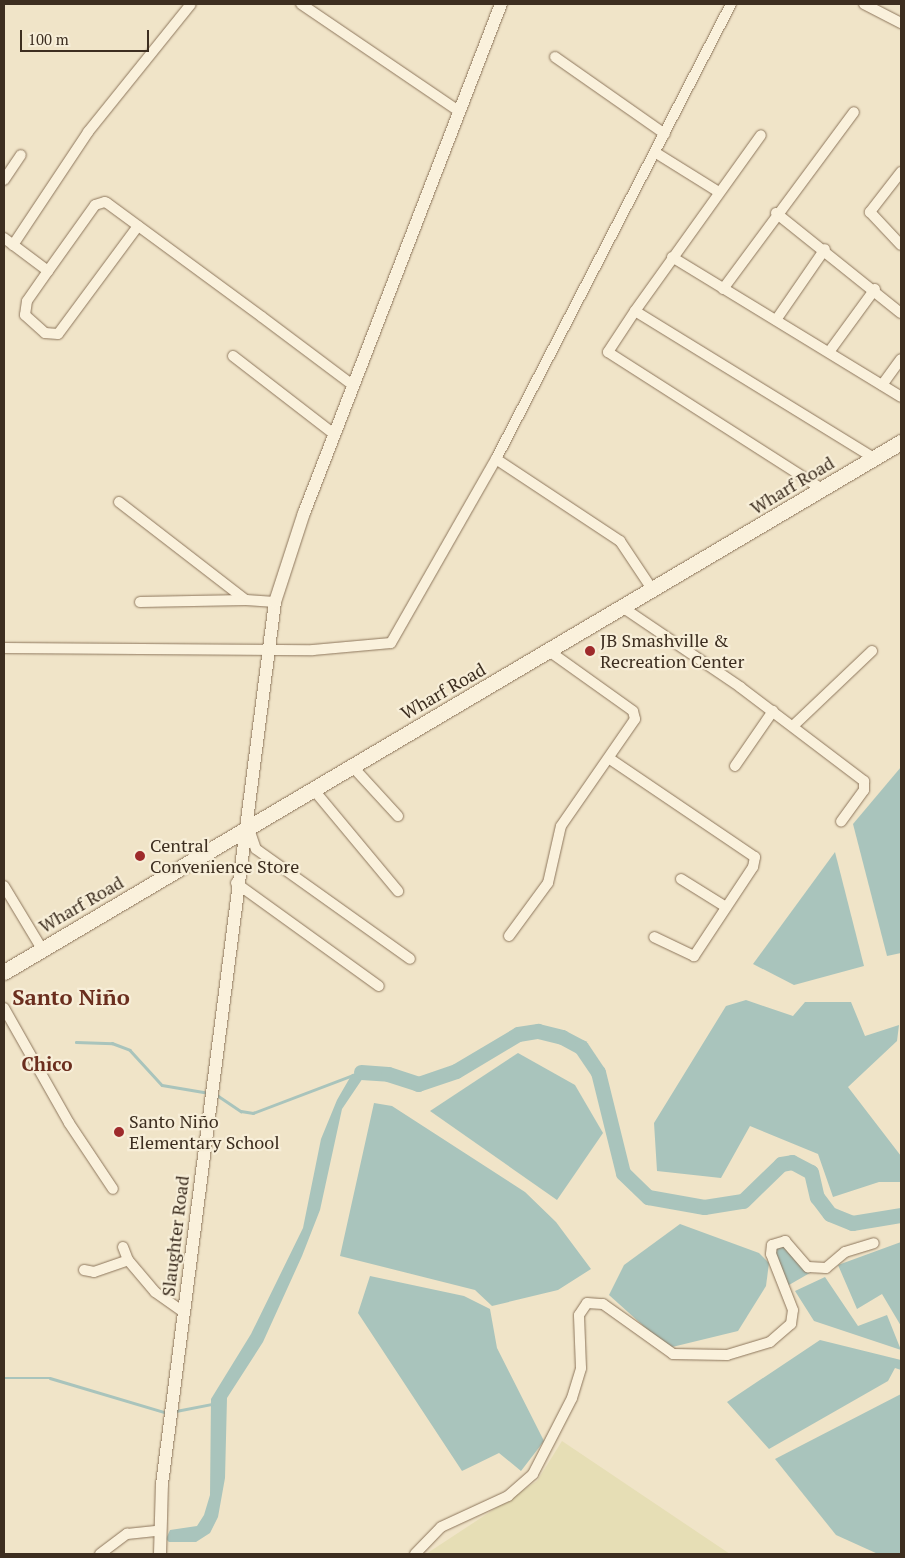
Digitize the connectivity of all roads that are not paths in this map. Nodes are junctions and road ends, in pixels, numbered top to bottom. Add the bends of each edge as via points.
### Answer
1 (191, 4) edge
2 (301, 4) edge
3 (501, 4) edge
4 (731, 4) edge
5 (864, 4) edge
6 (901, 24) edge
7 (555, 57) dead end
8 (460, 112) junction
9 (854, 112) dead end
10 (665, 134) junction
11 (761, 135) dead end
12 (656, 153) junction
13 (21, 155) dead end
14 (901, 172) edge
15 (4, 180) edge
16 (719, 192) junction
17 (776, 213) junction
18 (138, 226) junction
19 (4, 238) edge
20 (13, 245) junction
21 (901, 245) edge
22 (825, 249) junction
23 (672, 257) junction
24 (48, 271) junction
25 (723, 289) junction
26 (875, 289) junction
27 (635, 311) junction
28 (901, 313) edge
29 (776, 320) junction
30 (829, 352) junction
31 (233, 356) dead end
32 (901, 359) edge
33 (882, 385) junction
34 (354, 386) junction
35 (901, 397) edge
36 (334, 434) junction
37 (901, 442) edge
38 (874, 458) junction
39 (496, 459) junction
40 (822, 489) junction
41 (119, 502) dead end
42 (652, 589) junction
43 (246, 600) junction
44 (140, 602) dead end
45 (275, 602) junction
46 (622, 607) junction
47 (4, 648) edge
48 (269, 650) junction
49 (549, 651) junction
50 (872, 651) dead end
51 (773, 711) junction
52 (793, 726) junction
53 (610, 759) junction
54 (352, 766) junction
55 (735, 766) dead end
56 (314, 789) junction
57 (398, 816) dead end
58 (841, 822) dead end
59 (246, 831) junction
60 (681, 879) dead end
61 (236, 883) junction
62 (4, 886) edge
63 (398, 891) dead end
64 (726, 907) junction
65 (508, 936) dead end
66 (654, 937) dead end
67 (42, 949) junction
68 (410, 958) dead end
69 (4, 972) edge
70 (380, 986) dead end
71 (4, 1008) edge
72 (113, 1189) dead end
73 (874, 1244) dead end
74 (123, 1247) dead end
75 (128, 1260) junction
76 (84, 1270) dead end
77 (184, 1312) junction
78 (158, 1531) junction
79 (100, 1554) edge
80 (160, 1554) edge
81 (415, 1554) edge

1 - 20 street via 88,132
2 - 8 street
3 - 8 street, Slaughter Road
4 - 10 street
5 - 6 street
7 - 10 street
8 - 34 street, Slaughter Road
9 - 17 street
10 - 12 street
11 - 16 street
12 - 16 street
12 - 39 street
13 - 15 street
14 - 21 street via 870,212
16 - 23 street
17 - 22 street
17 - 25 street
18 - 24 street via 107,203 98,202
18 - 24 street via 62,330 53,336 29,320 24,310
18 - 34 street
19 - 20 street
20 - 24 street
22 - 26 street
22 - 29 street
23 - 25 street
23 - 27 street
25 - 29 street
26 - 28 street
26 - 30 street
27 - 38 street
27 - 40 street via 608,352
29 - 30 street
30 - 33 street
31 - 36 street
32 - 33 street
33 - 35 street
34 - 36 street, Slaughter Road
36 - 45 street, Slaughter Road
37 - 38 main road, Wharf Road
38 - 40 main road, Wharf Road
39 - 42 street via 620,541
39 - 48 street via 391,642
40 - 42 main road, Wharf Road
41 - 43 street
42 - 46 main road, Wharf Road
43 - 44 street
43 - 45 street
45 - 48 street, Slaughter Road
46 - 49 main road, Wharf Road
46 - 51 street
47 - 48 street
48 - 59 street, Slaughter Road
49 - 53 street via 635,715
49 - 54 main road, Wharf Road
50 - 52 street
51 - 52 street
51 - 55 street
52 - 58 street via 864,780 864,790
53 - 64 street via 752,853 753,867
53 - 65 street via 561,826 548,883
54 - 56 main road, Wharf Road
54 - 57 street
56 - 59 main road, Wharf Road
56 - 63 street
59 - 61 street, Slaughter Road
59 - 67 main road, Wharf Road
59 - 68 street via 256,849
60 - 64 street
61 - 70 street
61 - 77 street, Slaughter Road
62 - 67 street
64 - 66 street via 694,956
67 - 69 main road, Wharf Road
71 - 72 street via 69,1123
73 - 81 street via 845,1252 826,1268 808,1267 785,1241 772,1245 771,1254 793,1310 791,1324 770,1342 727,1355 673,1354 603,1304 587,1303 579,1315 581,1368 572,1398 533,1474 508,1496 441,1527
74 - 75 street
75 - 76 street via 94,1272
75 - 77 street via 163,1300
77 - 78 street, Slaughter Road
78 - 79 street via 127,1534
78 - 80 street, Slaughter Road

